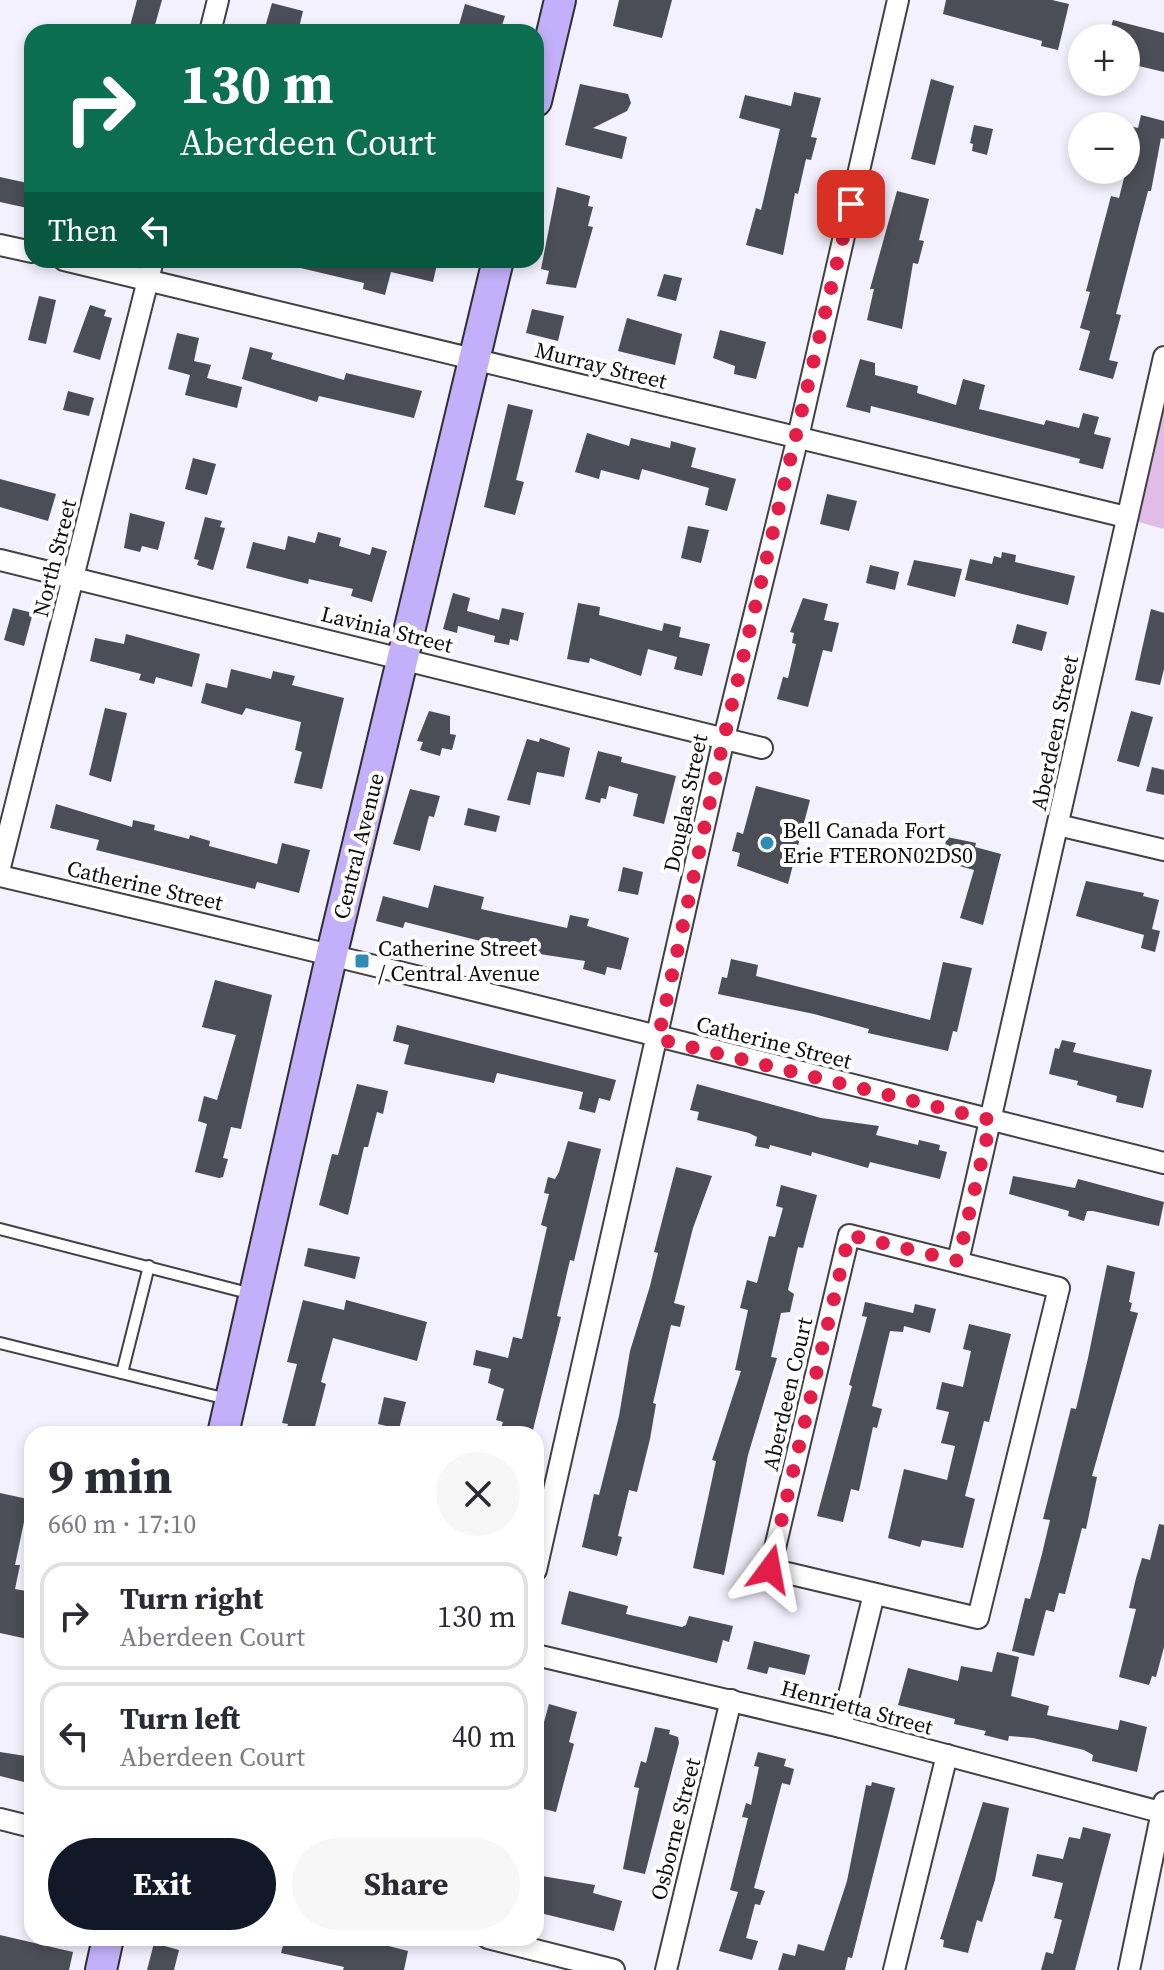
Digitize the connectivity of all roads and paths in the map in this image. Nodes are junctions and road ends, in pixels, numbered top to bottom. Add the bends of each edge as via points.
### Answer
1 (218, 0) edge
2 (560, 0) edge
3 (898, 0) edge
4 (212, 24) edge
5 (544, 67) edge
6 (0, 245) edge
7 (24, 250) edge
8 (496, 268) edge
9 (150, 270) edge
10 (1164, 357) edge
11 (474, 359) junction
12 (798, 437) junction
13 (1126, 517) junction
14 (0, 560) edge
15 (74, 578) junction
16 (404, 658) junction
17 (724, 738) junction
18 (762, 748) dead end
19 (1058, 825) junction
20 (1164, 850) edge
21 (0, 867) edge
22 (0, 876) edge
23 (332, 953) junction
24 (658, 1039) junction
25 (991, 1120) junction
26 (1164, 1163) edge
27 (0, 1229) edge
28 (958, 1261) junction
29 (149, 1266) junction
30 (254, 1294) junction
31 (0, 1343) edge
32 (122, 1373) junction
33 (230, 1399) junction
34 (225, 1426) edge
35 (544, 1535) edge
36 (874, 1594) junction
37 (544, 1657) edge
38 (731, 1700) junction
39 (841, 1727) junction
40 (947, 1755) junction
41 (1163, 1809) edge
42 (0, 1819) edge
43 (24, 1825) edge
44 (106, 1946) edge
45 (520, 1946) edge
46 (101, 1970) edge
47 (614, 1970) edge
48 (666, 1970) edge
49 (894, 1970) edge
50 (1129, 1970) edge

1 - 4 street
2 - 5 main road
3 - 12 street, Douglas Street
6 - 7 street
8 - 11 main road, Central Avenue
9 - 11 street, Murray Street
9 - 15 street, North Street
10 - 13 street, Aberdeen Street
11 - 12 street, Murray Street
11 - 16 main road, Central Avenue
12 - 13 street, Murray Street
12 - 17 street, Douglas Street
13 - 19 street, Aberdeen Street
14 - 15 street, Lavinia Street
15 - 16 street, Lavinia Street
15 - 21 street, North Street
16 - 17 street, Lavinia Street
16 - 23 main road, Central Avenue
17 - 18 street, Lavinia Street
17 - 24 street, Douglas Street
19 - 20 street
19 - 25 street, Aberdeen Street
22 - 23 street, Catherine Street
23 - 24 street, Catherine Street
23 - 30 main road, Central Avenue
24 - 25 street, Catherine Street
24 - 35 street, Douglas Street
25 - 26 street, Catherine Street
25 - 28 street
27 - 29 lane
28 - 36 street, Aberdeen Court via 1059,1288 978,1618
28 - 36 street, Aberdeen Court via 849,1235 770,1569
29 - 30 lane
29 - 32 lane
30 - 33 main road, Central Avenue
31 - 32 lane
32 - 33 lane
33 - 34 main road, Central Avenue
36 - 39 street
37 - 38 street, Henrietta Street
38 - 39 street, Henrietta Street
38 - 48 street, Osborne Street
39 - 40 street, Henrietta Street
40 - 41 street, Henrietta Street
40 - 49 street
41 - 50 street
42 - 43 street
44 - 46 main road
45 - 47 street

